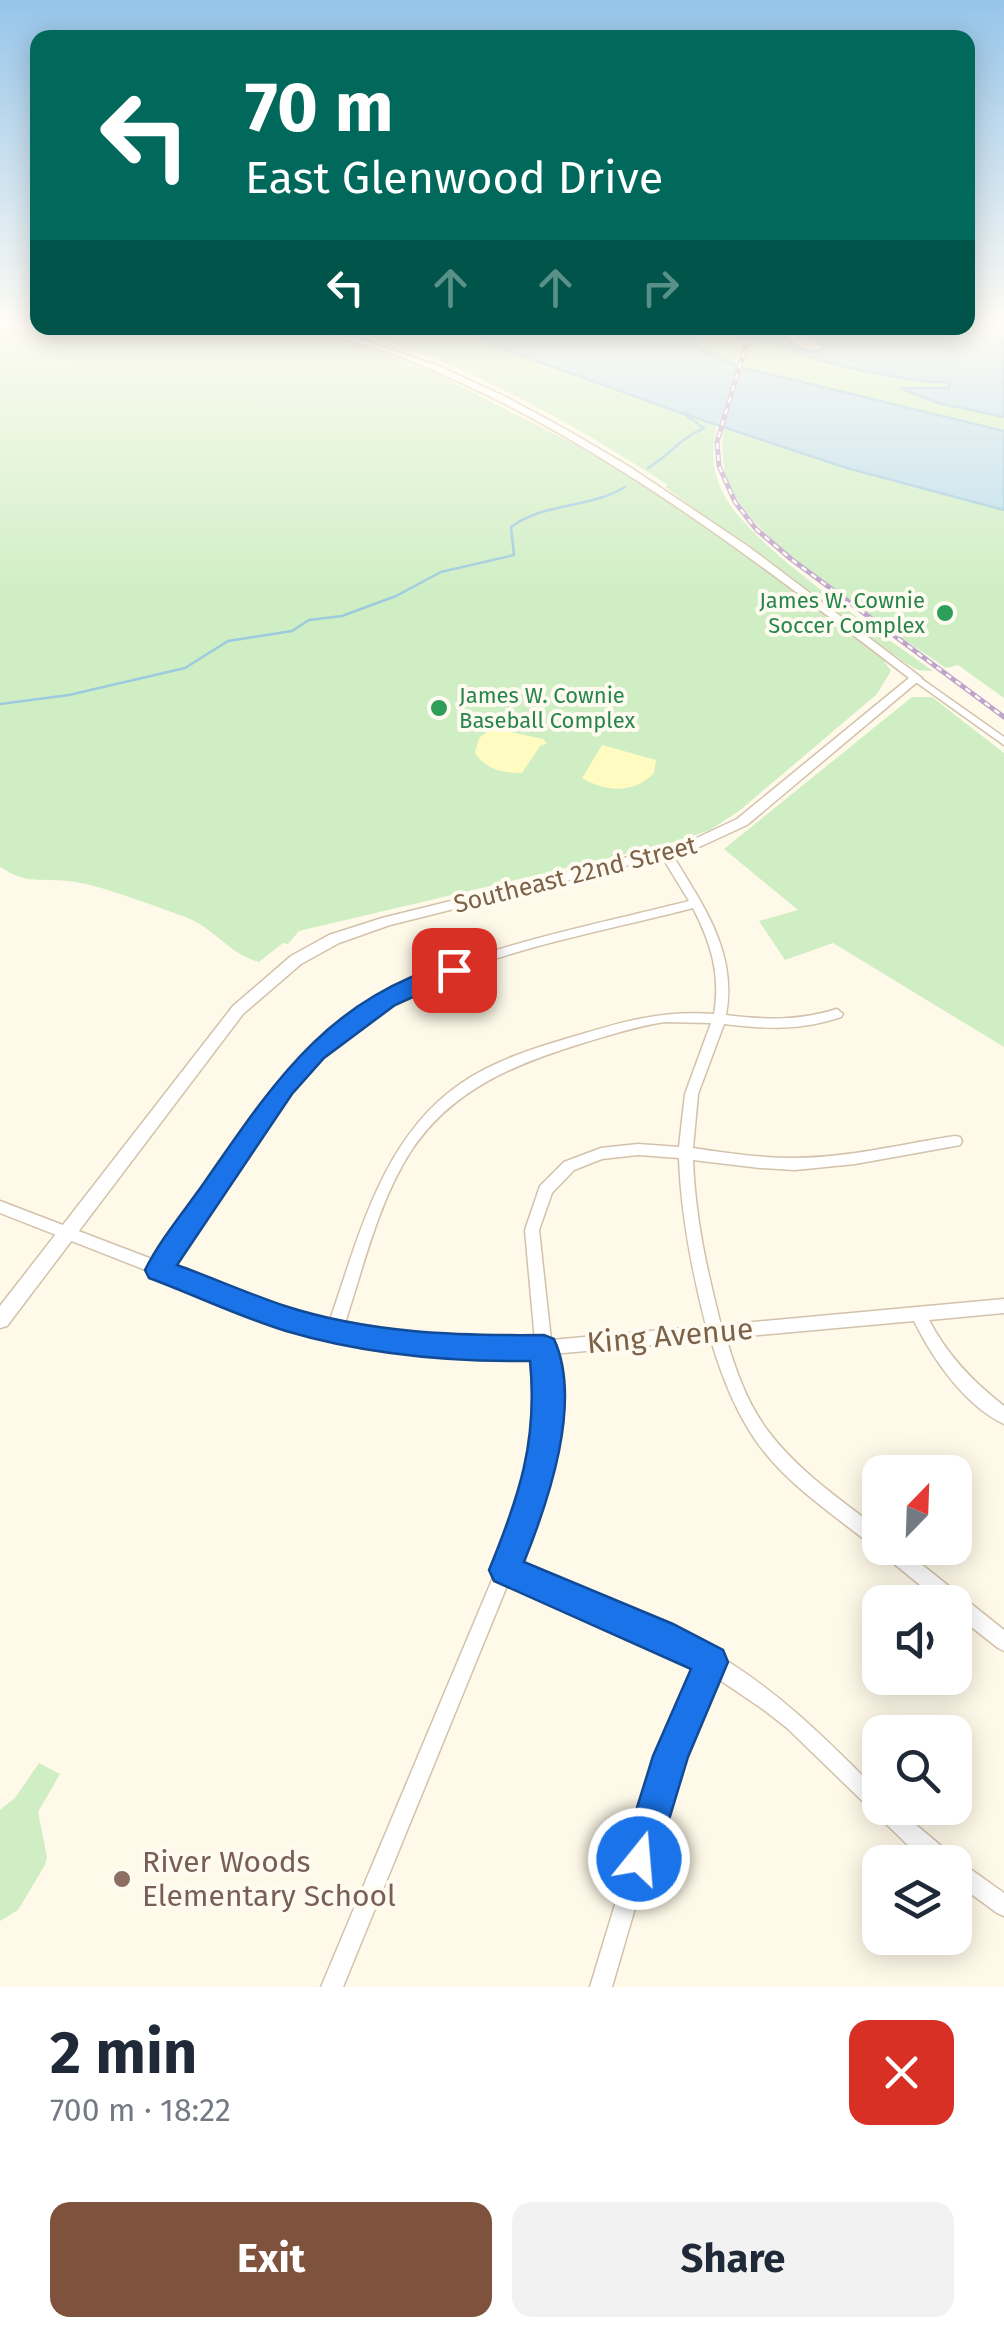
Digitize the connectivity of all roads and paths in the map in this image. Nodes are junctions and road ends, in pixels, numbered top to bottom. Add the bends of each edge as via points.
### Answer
1 (522, 413) edge
2 (916, 678) junction
3 (1004, 742) edge
4 (665, 852) junction
5 (694, 904) junction
6 (837, 1014) dead end
7 (719, 1021) junction
8 (955, 1140) dead end
9 (686, 1154) junction
10 (0, 1207) edge
11 (66, 1233) junction
12 (159, 1270) junction
13 (1004, 1306) edge
14 (919, 1315) junction
15 (0, 1320) edge
16 (715, 1330) junction
17 (334, 1332) junction
18 (544, 1348) junction
19 (1004, 1416) edge
20 (862, 1528) edge
21 (909, 1565) edge
22 (505, 1570) junction
23 (1004, 1642) edge
24 (711, 1662) junction
25 (923, 1845) edge
26 (972, 1882) edge
27 (1004, 1906) edge
28 (332, 1987) edge
29 (601, 1987) edge

1 - 2 street via 701,519
2 - 3 street
2 - 4 street, Southeast 22nd Street via 742,822
4 - 5 street
4 - 11 street, Southeast 22nd Street via 387,921 314,948 238,1010
5 - 7 street via 722,957
5 - 12 street via 454,970 386,999 339,1031 284,1087
6 - 7 street via 785,1026
7 - 9 street via 689,1105
7 - 17 street via 677,1016 616,1029 497,1066 462,1086 429,1114 396,1163
8 - 9 street via 793,1164
9 - 16 street
9 - 18 street via 600,1152 549,1179 532,1230
10 - 11 street, King Avenue
11 - 12 street, King Avenue
11 - 15 street, Southeast 22nd Street
12 - 17 street, King Avenue
13 - 14 street, King Avenue
14 - 16 street, King Avenue
14 - 19 street via 934,1349 965,1387
16 - 18 street, King Avenue
16 - 20 street via 732,1385 760,1434
17 - 18 street, King Avenue via 442,1348
18 - 22 street via 543,1462
21 - 23 street
22 - 24 street
22 - 28 street
24 - 25 street via 774,1706
24 - 29 street via 670,1756
26 - 27 street

